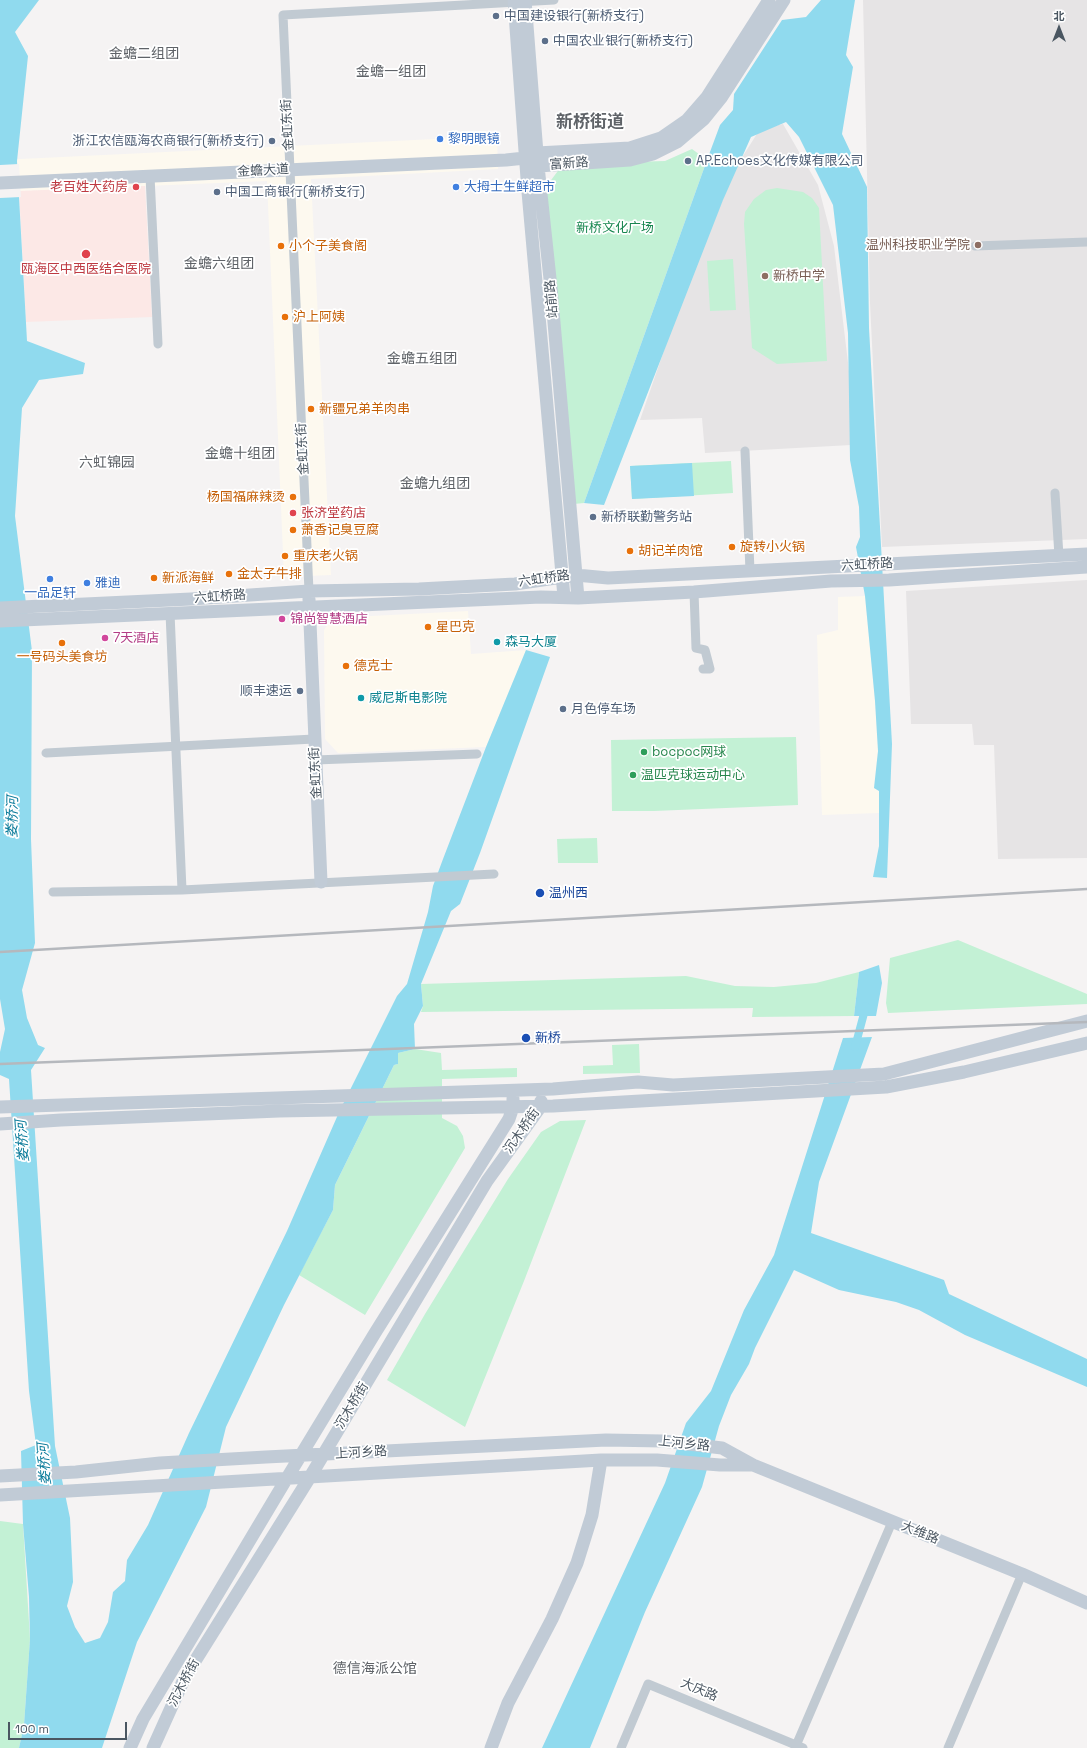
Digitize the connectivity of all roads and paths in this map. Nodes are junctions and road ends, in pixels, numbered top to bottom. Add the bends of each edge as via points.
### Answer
1 (554, 0) edge
2 (769, 0) edge
3 (784, 0) edge
4 (520, 1) edge
5 (421, 4) edge
6 (534, 159) junction
7 (290, 170) junction
8 (150, 176) junction
9 (0, 183) edge
10 (1087, 242) edge
11 (974, 246) dead end
12 (158, 344) dead end
13 (745, 451) dead end
14 (1055, 493) dead end
15 (1087, 554) edge
16 (1059, 556) junction
17 (1087, 568) edge
18 (750, 572) junction
19 (576, 575) junction
20 (562, 576) junction
21 (309, 591) junction
22 (694, 592) junction
23 (564, 597) junction
24 (578, 598) junction
25 (309, 606) junction
26 (0, 608) edge
27 (170, 613) junction
28 (0, 621) edge
29 (703, 669) dead end
30 (314, 739) junction
31 (176, 746) junction
32 (46, 752) dead end
33 (477, 754) dead end
34 (315, 760) junction
35 (494, 874) dead end
36 (321, 882) junction
37 (182, 890) junction
38 (53, 892) dead end
39 (1087, 1021) edge
40 (1087, 1043) edge
41 (541, 1089) junction
42 (513, 1090) junction
43 (513, 1106) junction
44 (541, 1106) junction
45 (0, 1108) edge
46 (0, 1124) edge
47 (722, 1448) joint
48 (322, 1455) junction
49 (301, 1456) junction
50 (601, 1460) junction
51 (720, 1465) joint
52 (753, 1465) junction
53 (5, 1476) edge
54 (310, 1477) junction
55 (287, 1478) junction
56 (6, 1495) edge
57 (892, 1522) junction
58 (1022, 1574) junction
59 (1087, 1603) edge
60 (798, 1747) edge
61 (130, 1748) edge
62 (153, 1748) edge
63 (491, 1748) edge
64 (621, 1748) edge
65 (948, 1748) edge

1 - 4 street
2 - 6 street, 富新路 via 707,97 687,120 661,138 630,148
3 - 6 street, 富新路 via 721,98 704,119 677,142 653,154 630,160
4 - 5 street
4 - 6 street, 站前路
5 - 7 street, 金虹东街 via 283,16
6 - 7 street, 金蟾大道
6 - 19 street, 站前路 via 551,288
6 - 20 street, 站前路
7 - 8 street, 金蟾大道
7 - 21 street, 金虹东街
8 - 9 street, 金蟾大道
8 - 12 street
10 - 11 street
13 - 18 street
14 - 16 street
15 - 16 street, 六虹桥路
16 - 18 street, 六虹桥路
17 - 22 street, 六虹桥路 via 857,580
18 - 19 street, 六虹桥路 via 608,578
19 - 20 street, 六虹桥路
19 - 24 street, 站前路
20 - 21 street, 六虹桥路 via 515,584
20 - 23 street, 站前路
21 - 25 street, 金虹东街
21 - 26 street, 六虹桥路
22 - 24 street, 六虹桥路
22 - 29 street via 696,648 705,650 710,669
23 - 24 street, 六虹桥路
23 - 25 street, 六虹桥路
25 - 27 street, 六虹桥路
25 - 30 street, 金虹东街
27 - 28 street, 六虹桥路
27 - 31 street
30 - 31 street
30 - 34 street, 金虹东街
31 - 32 street
31 - 37 street
33 - 34 street
34 - 36 street, 金虹东街
35 - 36 street
36 - 37 street
37 - 38 street
39 - 41 street via 884,1074 673,1085 638,1082
40 - 44 street via 964,1072 886,1087
41 - 42 street
41 - 44 street, 沉木桥街
42 - 43 street, 沉木桥街
42 - 45 street
43 - 44 street
43 - 46 street via 280,1111
43 - 49 street, 沉木桥街 via 509,1119
44 - 48 street, 沉木桥街 via 487,1181
47 - 48 street, 上河乡路 via 663,1441 606,1440
47 - 52 street, 大维路
48 - 49 street, 上河乡路
48 - 54 street, 沉木桥街
49 - 53 street, 上河乡路 via 160,1463
49 - 55 street, 沉木桥街
50 - 51 street, 上河乡路 via 657,1460
50 - 54 street, 上河乡路
50 - 63 street via 592,1515 577,1563 552,1619 508,1703
51 - 52 street, 大维路
52 - 57 street, 大维路
54 - 55 street, 上河乡路
54 - 62 street, 沉木桥街 via 185,1677
55 - 56 street, 上河乡路
55 - 61 street, 沉木桥街 via 143,1719
57 - 58 street, 大维路
57 - 60 street
58 - 59 street, 大维路
58 - 65 street
60 - 64 street, 大庆路 via 648,1684

